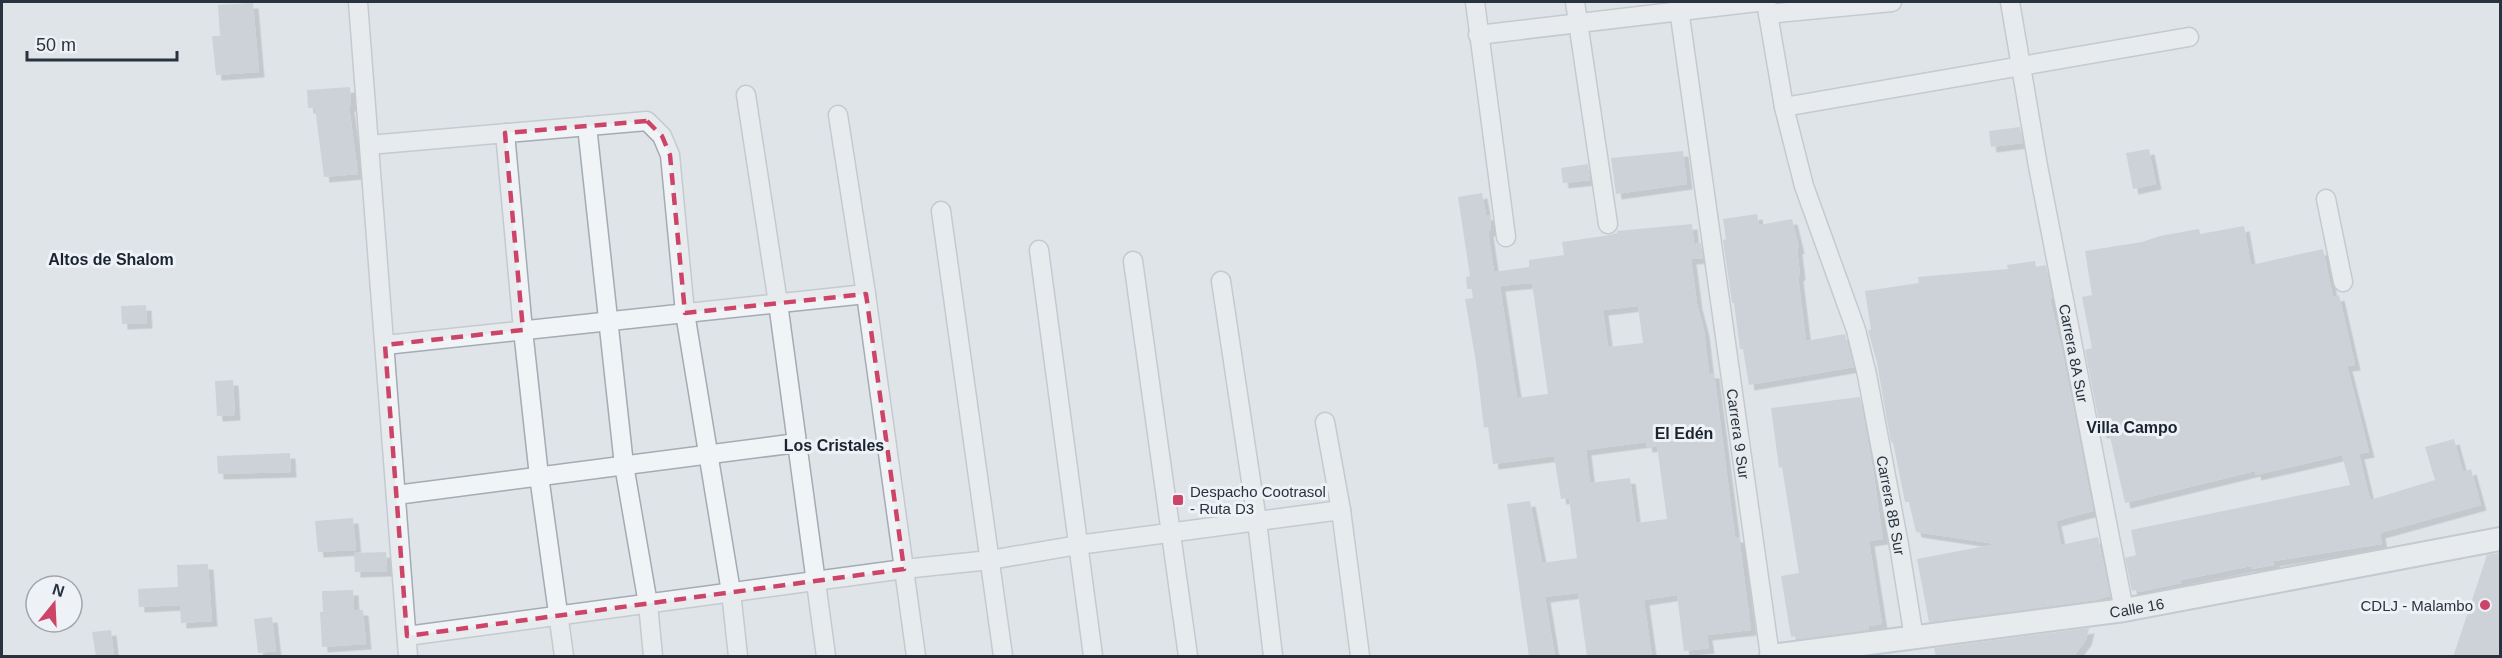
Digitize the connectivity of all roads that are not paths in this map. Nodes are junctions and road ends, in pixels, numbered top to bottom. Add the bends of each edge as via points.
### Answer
1 (358, 2) edge
2 (1475, 2) edge
3 (1575, 2) edge
4 (1892, 2) edge
5 (2010, 2) edge
6 (1678, 6) edge
7 (1764, 6) edge
8 (1579, 25) junction
9 (1478, 35) junction
10 (2189, 37) dead end
11 (2022, 67) junction
12 (746, 95) dead end
13 (1784, 107) junction
14 (838, 115) dead end
15 (587, 126) junction
16 (505, 134) junction
17 (369, 145) junction
18 (2326, 199) dead end
19 (941, 211) dead end
20 (1608, 224) dead end
21 (1506, 237) dead end
22 (1039, 249) dead end
23 (1133, 261) dead end
24 (1221, 281) dead end
25 (2343, 282) dead end
26 (866, 294) junction
27 (778, 303) junction
28 (686, 313) junction
29 (608, 321) junction
30 (523, 330) junction
31 (385, 345) junction
32 (1325, 422) dead end
33 (797, 443) junction
34 (709, 455) junction
35 (624, 465) junction
36 (539, 476) junction
37 (396, 495) junction
38 (1341, 510) junction
39 (1257, 521) junction
40 (1171, 533) junction
41 (2500, 539) edge
42 (1078, 545) junction
43 (990, 560) junction
44 (903, 569) junction
45 (816, 581) junction
46 (731, 592) junction
47 (648, 604) junction
48 (2124, 610) junction
49 (560, 616) junction
50 (407, 636) junction
51 (1914, 638) junction
52 (1838, 652) edge
53 (408, 657) edge
54 (564, 657) edge
55 (653, 657) edge
56 (738, 657) edge
57 (826, 657) edge
58 (916, 657) edge
59 (1003, 657) edge
60 (1093, 657) edge
61 (1188, 657) edge
62 (1273, 657) edge
63 (1360, 657) edge
64 (1771, 657) edge

1 - 17 street
2 - 9 street
3 - 8 street
4 - 7 street
5 - 11 street, Carrera 8A Sur
6 - 7 street
6 - 8 street
6 - 64 street, Carrera 9 Sur
7 - 13 street, Carrera 8B Sur
8 - 9 street
8 - 20 street
9 - 21 street
10 - 11 street
11 - 13 street
11 - 48 street, Carrera 8A Sur
12 - 27 street
13 - 51 street, Carrera 8B Sur via 1804,186 1856,330 1898,534
14 - 26 street
15 - 16 street
15 - 28 street via 647,121 662,136 670,156
15 - 29 street
16 - 17 street
16 - 30 street
17 - 31 street
18 - 25 street
19 - 43 street
22 - 42 street
23 - 40 street
24 - 39 street
26 - 27 street
26 - 44 street
27 - 28 street
27 - 33 street
28 - 29 street
28 - 34 street
29 - 30 street
29 - 35 street
30 - 31 street
30 - 36 street
31 - 37 street
32 - 38 street
33 - 34 street
33 - 45 street
34 - 35 street
34 - 46 street
35 - 36 street
35 - 47 street
36 - 37 street
36 - 49 street
37 - 50 street
38 - 39 street
38 - 63 street
39 - 40 street
39 - 62 street
40 - 42 street
40 - 61 street
41 - 48 street, Calle 16
42 - 43 street
42 - 60 street
43 - 44 street
43 - 59 street
44 - 45 street
44 - 58 street
45 - 46 street
45 - 57 street
46 - 47 street
46 - 56 street
47 - 49 street
47 - 55 street
48 - 51 street, Calle 16
49 - 50 street
49 - 54 street
50 - 53 street
51 - 52 street, Calle 16
52 - 64 street, Calle 16

